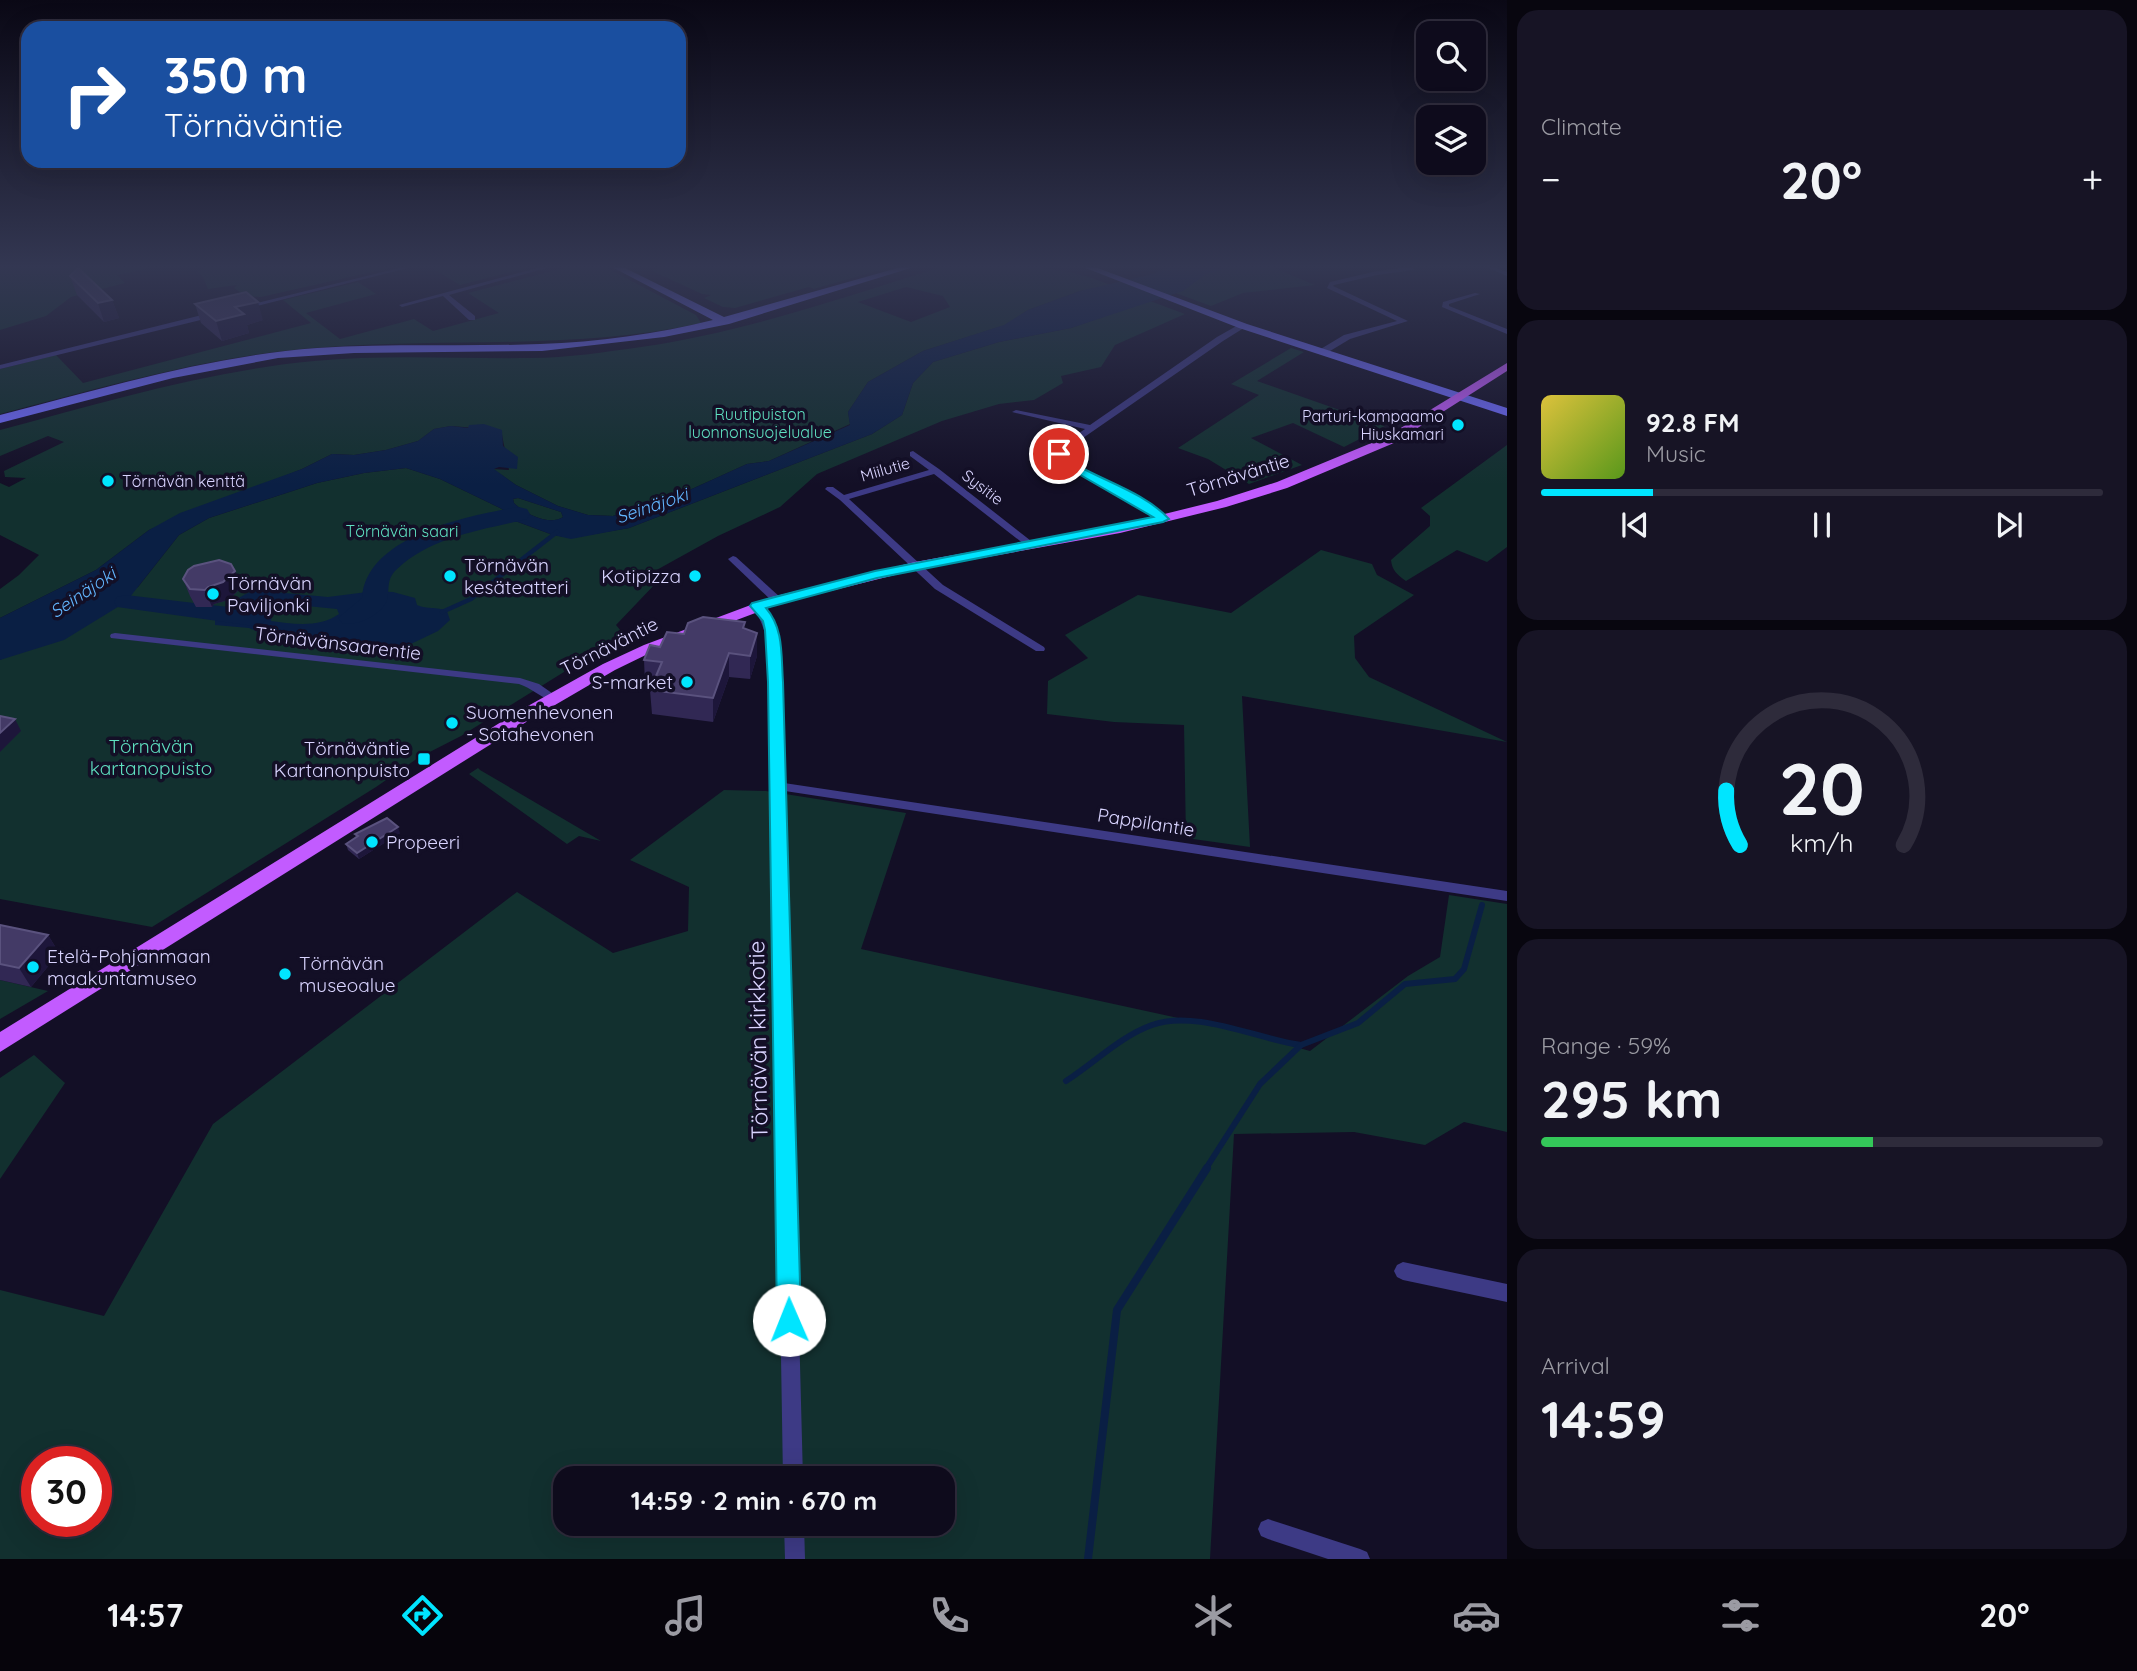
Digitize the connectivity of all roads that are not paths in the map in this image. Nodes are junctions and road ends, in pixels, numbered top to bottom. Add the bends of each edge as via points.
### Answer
1 (111, 340) edge
2 (627, 340) edge
3 (1219, 340) edge
4 (1285, 340) edge
5 (1342, 340) edge
6 (1322, 352) junction
7 (1507, 366) edge
8 (0, 367) edge
9 (1462, 394) junction
10 (1507, 404) edge
11 (1016, 412) dead end
12 (1507, 412) edge
13 (0, 419) edge
14 (1093, 428) junction
15 (913, 454) dead end
16 (936, 471) junction
17 (830, 489) dead end
18 (843, 498) junction
19 (1163, 519) junction
20 (1032, 546) junction
21 (733, 559) dead end
22 (915, 566) junction
23 (777, 600) junction
24 (757, 606) junction
25 (115, 636) dead end
26 (1040, 649) dead end
27 (553, 698) junction
28 (779, 786) junction
29 (1507, 896) edge
30 (0, 1043) edge
31 (1403, 1271) dead end
32 (1507, 1293) edge
33 (793, 1466) edge
34 (1268, 1529) dead end
35 (794, 1536) edge
36 (794, 1559) edge
37 (1360, 1559) edge

1 - 8 street
2 - 13 main road via 276,355 160,377
3 - 14 street
4 - 6 main road
5 - 6 street
6 - 9 main road
7 - 9 main road, Törnäväntie
9 - 10 main road
9 - 12 main road
9 - 19 main road, Törnäväntie via 1390,440 1332,466
11 - 14 street
14 - 19 street via 1062,448 1062,460
15 - 16 street, Sysitie
16 - 18 street, Miilutie
16 - 20 street, Sysitie
17 - 18 street
18 - 22 street
19 - 20 main road, Törnäväntie
20 - 22 main road, Törnäväntie
21 - 23 street
22 - 23 main road, Törnäväntie
22 - 26 street via 939,587
23 - 24 main road, Törnäväntie
24 - 27 main road, Törnäväntie via 649,648
24 - 28 street, Törnävän kirkkotie via 772,630
25 - 27 street, Törnävänsaarentie via 520,681
27 - 30 main road, Törnäväntie
28 - 29 street, Pappilantie
28 - 33 street, Törnävän kirkkotie
31 - 32 street
34 - 37 street
35 - 36 street

